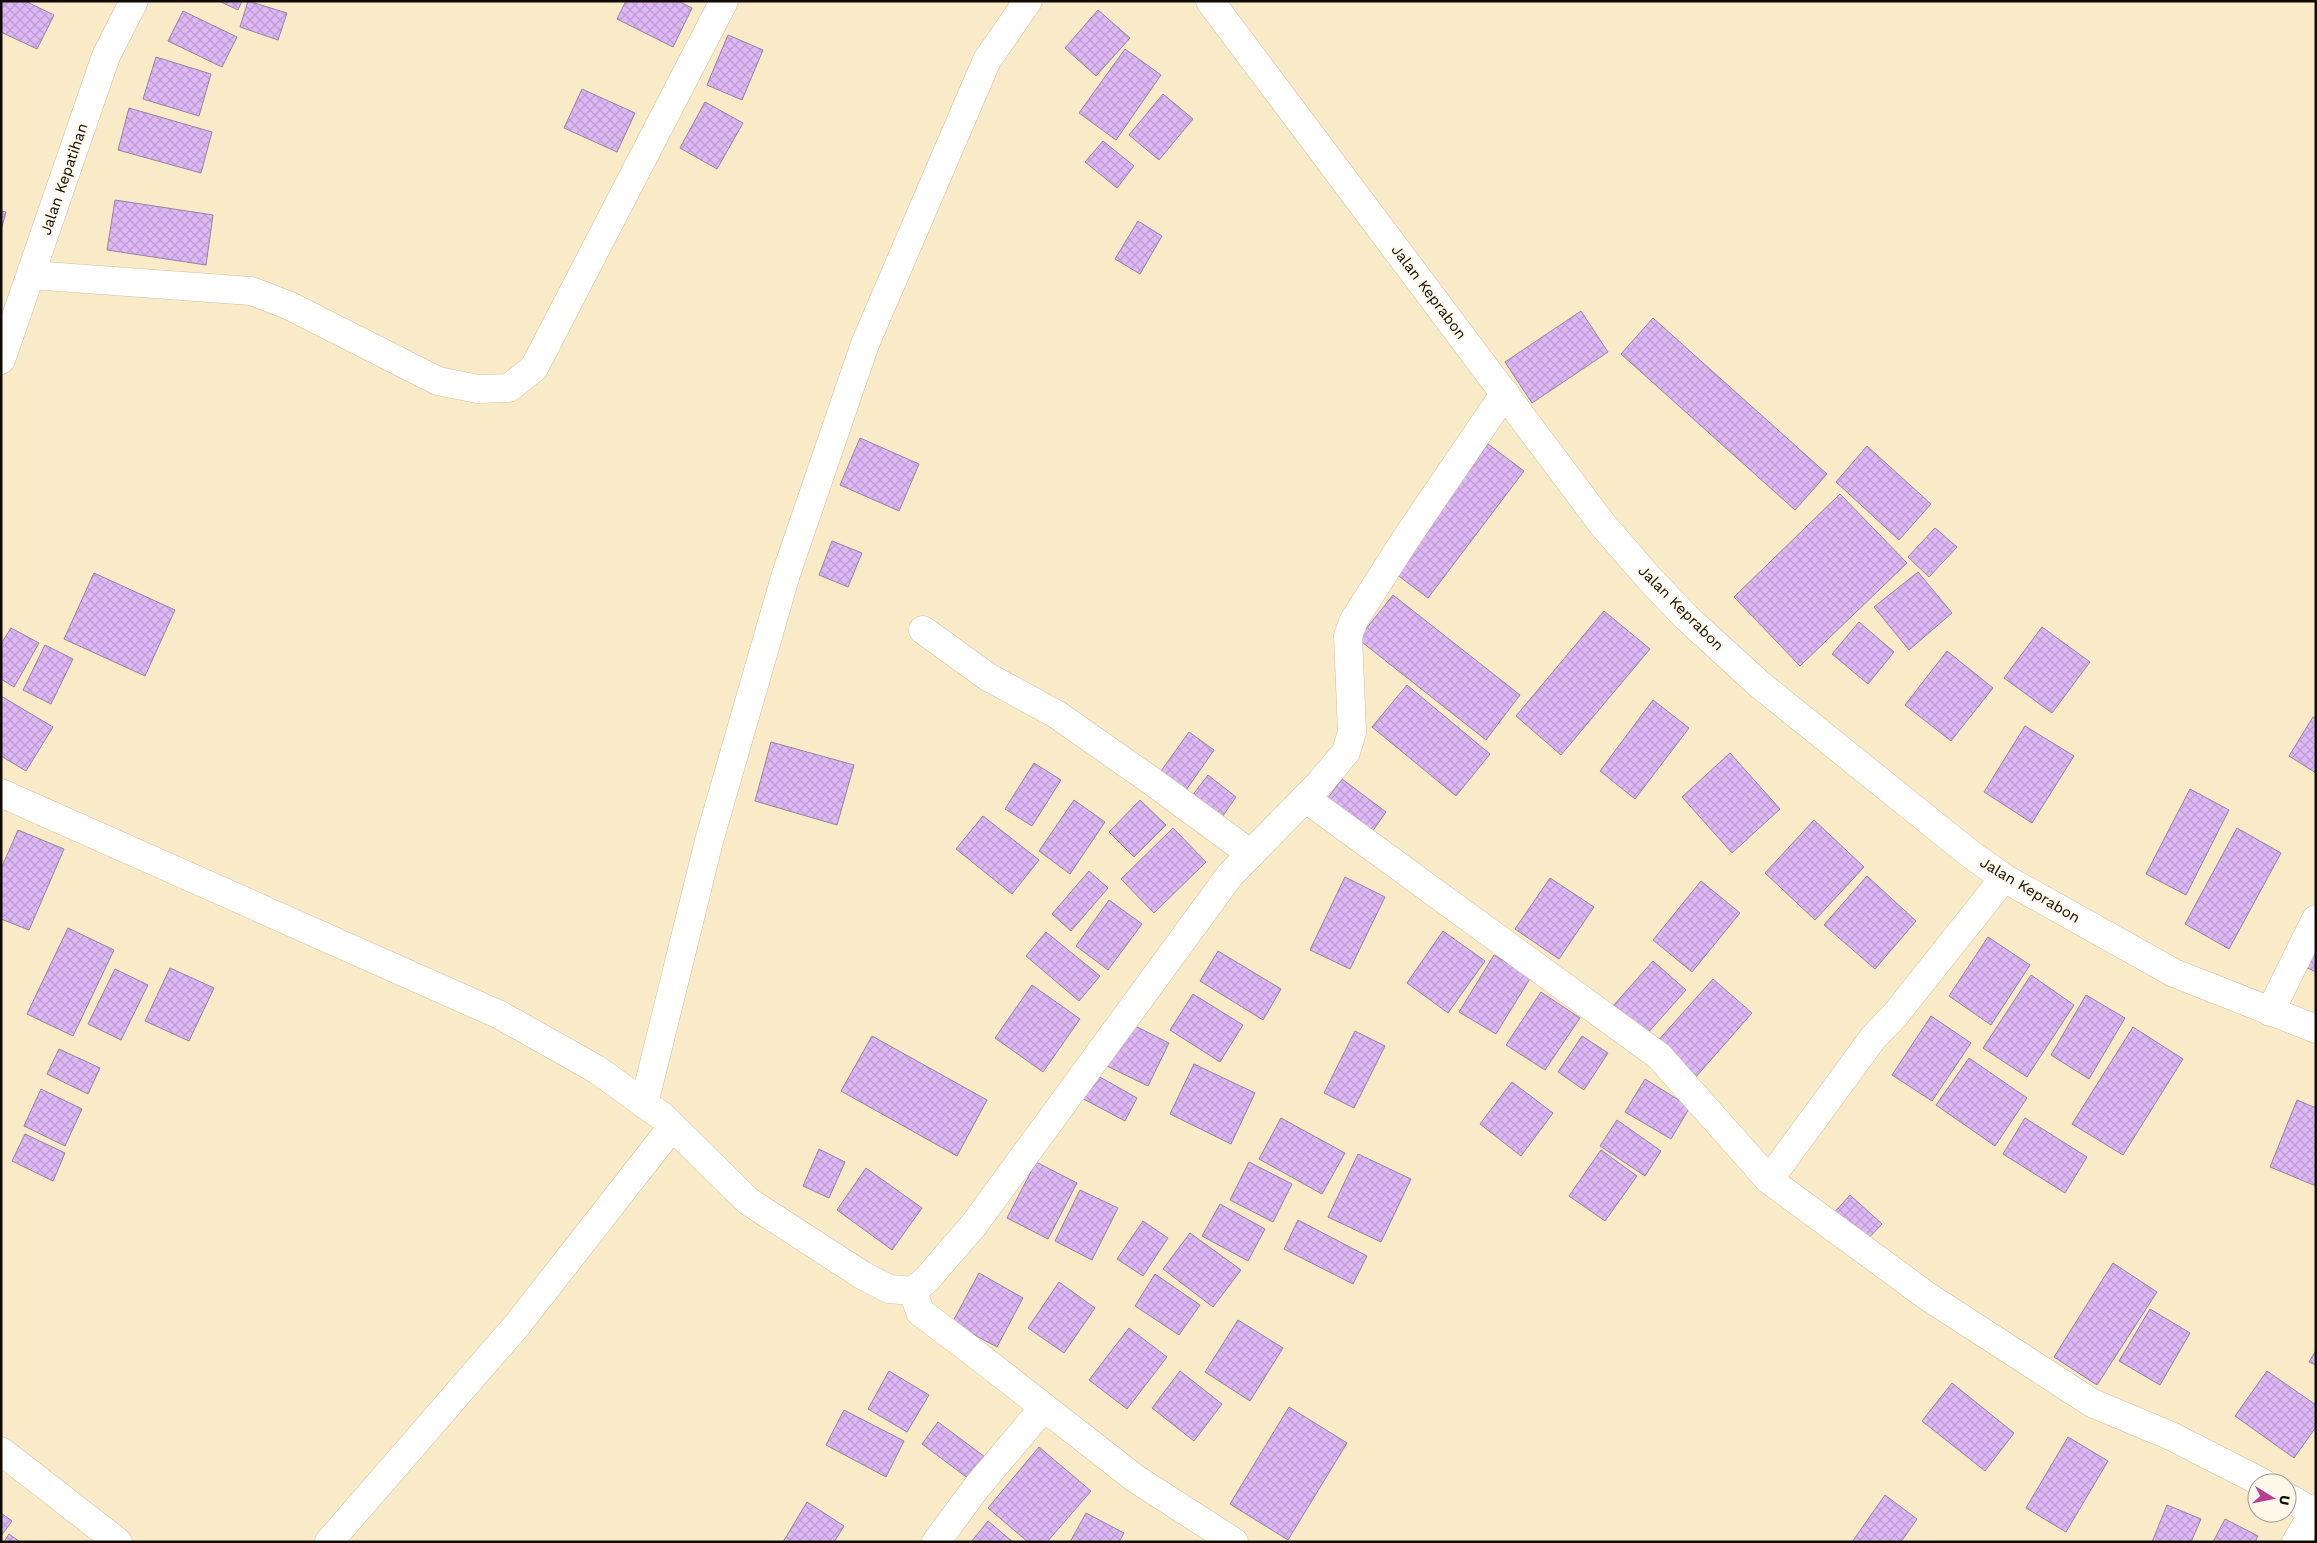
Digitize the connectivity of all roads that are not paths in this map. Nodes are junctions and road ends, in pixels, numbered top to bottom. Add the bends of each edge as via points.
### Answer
1 (134, 1) edge
2 (724, 1) edge
3 (1028, 1) edge
4 (1210, 1) edge
5 (31, 275) junction
6 (1, 360) edge
7 (1505, 393) junction
8 (923, 630) dead end
9 (1, 793) edge
10 (1305, 798) junction
11 (1250, 854) junction
12 (2004, 878) junction
13 (2316, 919) edge
14 (2270, 1012) junction
15 (2316, 1030) edge
16 (644, 1104) junction
17 (672, 1127) junction
18 (1769, 1180) junction
19 (913, 1291) junction
20 (1044, 1407) junction
21 (1, 1451) edge
22 (2247, 1475) edge
23 (2297, 1502) edge
24 (2315, 1511) edge
25 (118, 1542) edge
26 (329, 1542) edge
27 (936, 1542) edge
28 (1234, 1542) edge
29 (2296, 1542) edge

1 - 5 street, Jalan Kepatihan via 106,56
2 - 5 street via 534,368 509,388 478,389 438,381 288,305 251,291
3 - 16 street via 987,60 865,344 786,574 709,841
4 - 7 street, Jalan Keprabon
5 - 6 street, Jalan Kepatihan
7 - 10 street via 1354,620 1348,636 1352,732 1346,752
7 - 12 street, Jalan Keprabon via 1603,525 1686,617 1759,684 1968,853
8 - 11 street via 988,677 1064,720
9 - 16 street via 500,1015 596,1069
10 - 11 street
10 - 18 street via 1659,1056
11 - 19 street via 1230,875 973,1226
12 - 14 street, Jalan Keprabon via 2174,973
12 - 18 street via 1873,1038
13 - 14 street
14 - 15 street, Jalan Keprabon
16 - 17 street
17 - 19 street via 748,1201 862,1276 889,1288
17 - 26 street via 518,1324
18 - 22 street via 1927,1296 2092,1403 2171,1436
19 - 20 street via 920,1312
20 - 27 street
20 - 28 street via 1136,1479
21 - 25 street
23 - 24 street
24 - 29 street

